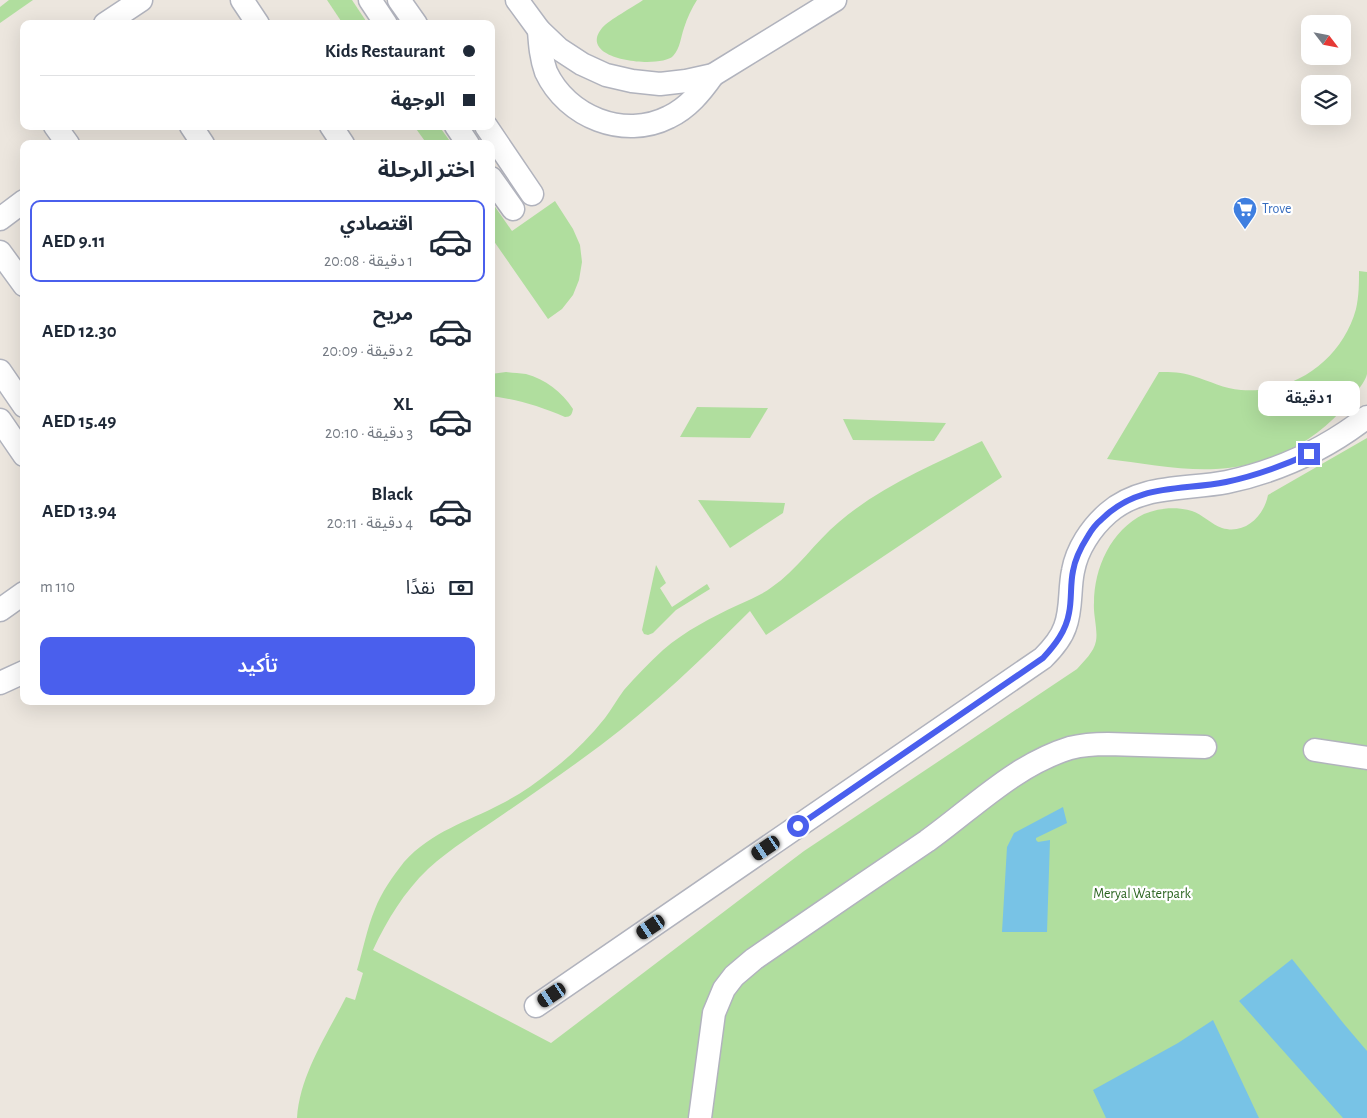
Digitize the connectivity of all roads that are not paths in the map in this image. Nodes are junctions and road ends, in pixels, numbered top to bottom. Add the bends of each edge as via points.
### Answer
1 (141, 0) edge
2 (242, 0) edge
3 (370, 0) edge
4 (399, 0) edge
5 (517, 0) edge
6 (835, 0) edge
7 (116, 20) edge
8 (255, 20) edge
9 (383, 20) edge
10 (413, 20) edge
11 (539, 30) junction
12 (713, 75) junction
13 (489, 130) edge
14 (495, 184) edge
15 (532, 194) dead end
16 (20, 204) edge
17 (513, 209) dead end
18 (0, 219) edge
19 (0, 252) edge
20 (20, 280) edge
21 (0, 371) edge
22 (20, 400) edge
23 (1367, 417) edge
24 (0, 420) edge
25 (20, 449) edge
26 (20, 596) edge
27 (0, 610) edge
28 (20, 674) edge
29 (0, 682) edge
30 (1205, 748) dead end
31 (1315, 750) dead end
32 (1367, 758) edge
33 (536, 1006) dead end
34 (700, 1118) edge

1 - 7 lane
2 - 8 lane
3 - 9 lane
4 - 10 lane
5 - 11 lane
6 - 12 lane
11 - 12 lane via 559,49 606,75 660,84
11 - 12 lane via 546,72 557,90 588,116 608,124 642,125 669,118 687,106
13 - 15 lane
14 - 17 lane
16 - 18 lane
19 - 20 lane
21 - 22 lane
23 - 33 lane via 1335,440 1282,466 1225,482 1150,492 1127,500 1108,512 1080,549 1073,570 1070,612 1055,645 1043,658
24 - 25 lane
26 - 27 lane
28 - 29 lane
30 - 34 lane via 1092,744 1035,762 930,839 754,959 734,976 720,997 714,1014
31 - 32 lane

